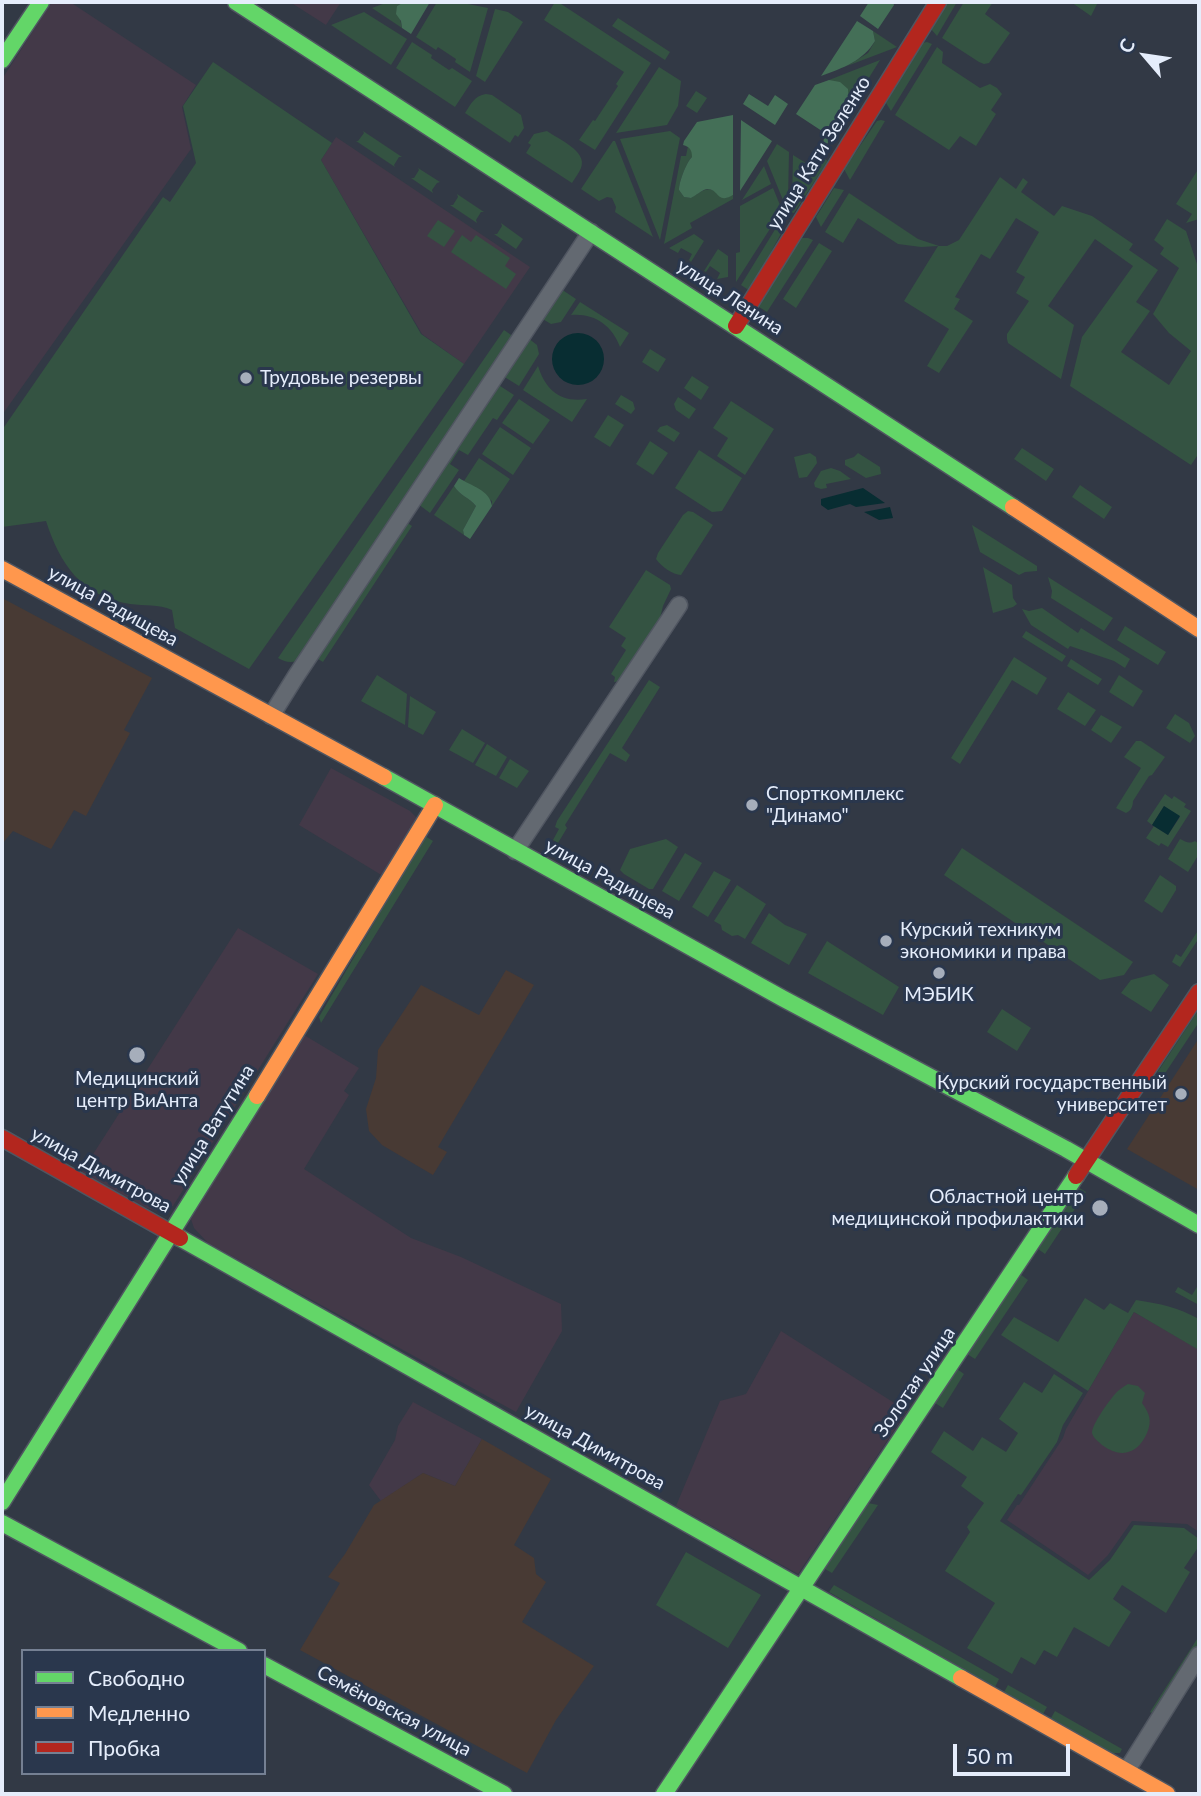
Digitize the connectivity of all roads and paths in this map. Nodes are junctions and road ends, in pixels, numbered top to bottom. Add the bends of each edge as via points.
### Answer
1 (41, 2) edge
2 (236, 2) edge
3 (938, 2) edge
4 (2, 60) edge
5 (591, 232) junction
6 (736, 326) junction
7 (2, 569) edge
8 (679, 605) dead end
9 (1199, 629) edge
10 (271, 716) junction
11 (435, 805) junction
12 (515, 851) junction
13 (1199, 992) edge
14 (2, 1138) edge
15 (1087, 1161) junction
16 (1199, 1225) edge
17 (170, 1233) junction
18 (2, 1502) edge
19 (2, 1523) edge
20 (803, 1588) junction
21 (235, 1649) edge
22 (1199, 1655) edge
23 (266, 1666) edge
24 (1127, 1770) junction
25 (504, 1794) edge
26 (664, 1794) edge
27 (1167, 1794) edge

1 - 4 main road
2 - 5 main road, улица Ленина
3 - 6 main road, улица Кати Зеленко
5 - 6 main road, улица Ленина
5 - 10 street
6 - 9 main road, улица Ленина
7 - 10 main road, улица Радищева
8 - 12 street
10 - 11 main road, улица Радищева
11 - 12 main road, улица Радищева
11 - 17 main road, улица Ватутина
12 - 15 main road, улица Радищева
13 - 15 main road, Золотая улица
14 - 17 main road, улица Димитрова
15 - 16 main road, улица Радищева
15 - 20 main road, Золотая улица
17 - 18 main road, улица Ватутина
17 - 20 main road, улица Димитрова
19 - 21 main road
20 - 24 main road, улица Димитрова
20 - 26 main road, Золотая улица
22 - 24 street
23 - 25 main road, Семёновская улица
24 - 27 main road, улица Димитрова

